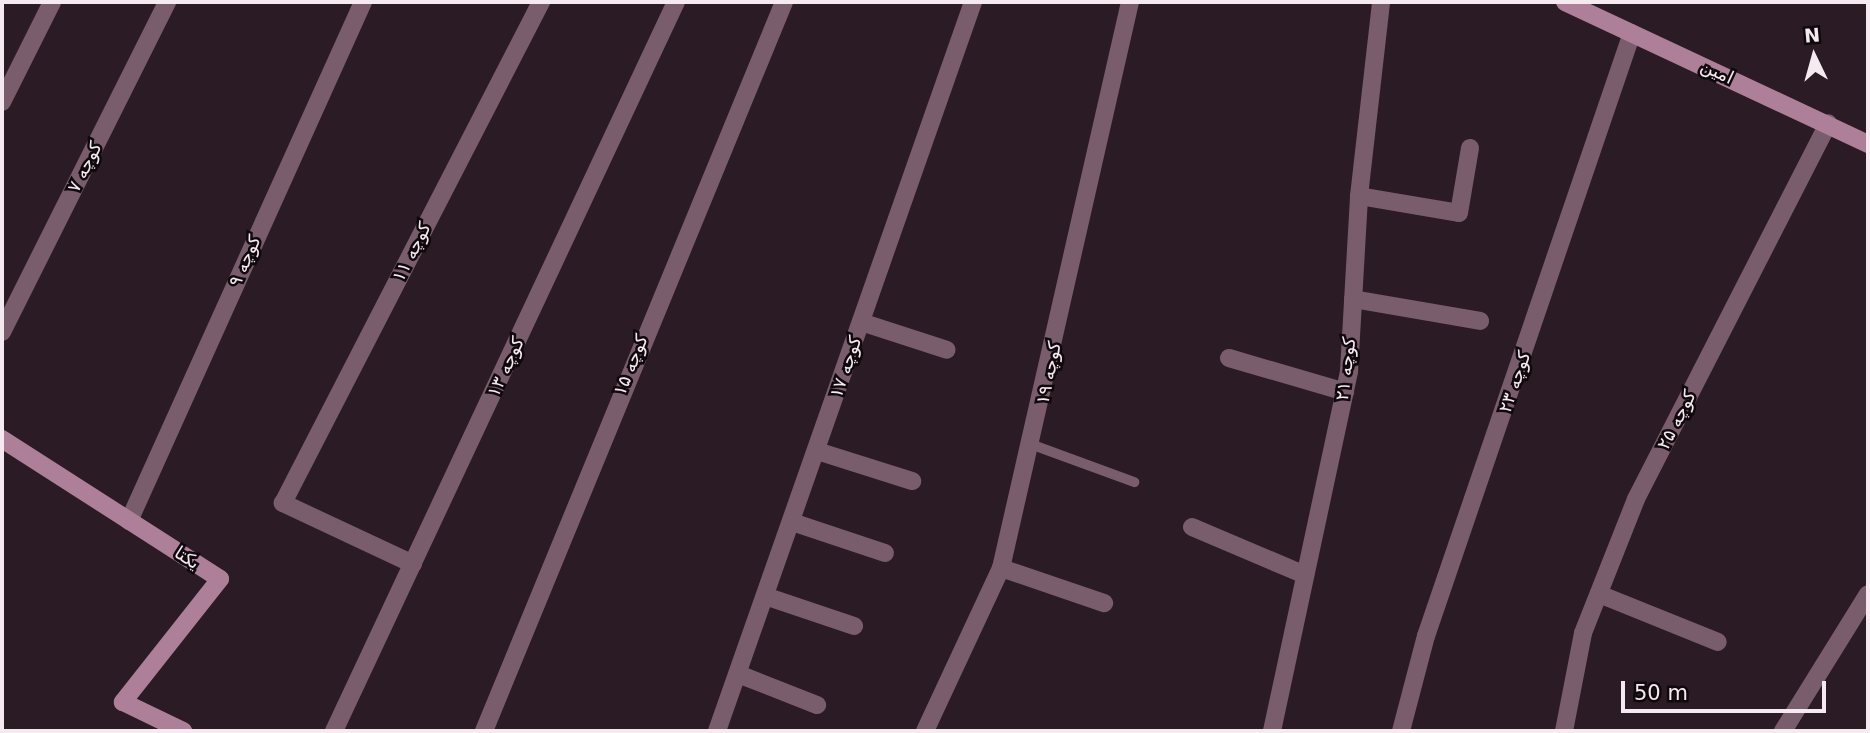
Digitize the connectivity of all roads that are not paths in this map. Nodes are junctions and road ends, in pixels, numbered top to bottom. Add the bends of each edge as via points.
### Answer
1 (52, 2) edge
2 (167, 2) edge
3 (363, 2) edge
4 (541, 2) edge
5 (676, 2) edge
6 (784, 2) edge
7 (973, 2) edge
8 (1130, 2) edge
9 (1381, 2) edge
10 (1565, 2) edge
11 (1632, 33) junction
12 (2, 102) edge
13 (1828, 124) junction
14 (1868, 144) edge
15 (1470, 148) dead end
16 (1359, 196) junction
17 (1353, 299) junction
18 (1480, 321) dead end
19 (861, 322) junction
20 (2, 332) edge
21 (947, 350) dead end
22 (1229, 358) dead end
23 (1345, 392) junction
24 (2, 439) edge
25 (1033, 445) junction
26 (817, 451) junction
27 (912, 481) dead end
28 (1135, 482) dead end
29 (130, 521) junction
30 (792, 522) junction
31 (1192, 527) dead end
32 (885, 553) dead end
33 (413, 564) junction
34 (1001, 568) junction
35 (1305, 575) junction
36 (1599, 594) junction
37 (1868, 594) edge
38 (765, 596) junction
39 (1104, 603) dead end
40 (854, 626) dead end
41 (1718, 642) dead end
42 (738, 674) junction
43 (817, 705) dead end
44 (930, 730) edge
45 (183, 731) edge
46 (334, 731) edge
47 (484, 731) edge
48 (717, 731) edge
49 (1272, 731) edge
50 (1401, 731) edge
51 (1564, 731) edge
52 (1783, 731) edge

1 - 12 street
2 - 20 street, کوچه ۷
3 - 29 street, کوچه ۹
4 - 33 street, کوچه ۱۱ via 283,503
5 - 33 street, کوچه ۱۳
6 - 47 street, کوچه ۱۵
7 - 19 street, کوچه ۱۷
8 - 25 street, کوچه ۱۹
9 - 16 street, کوچه ۲۱
10 - 11 street, امین
11 - 13 street, امین
11 - 50 street, کوچه ۲۳ via 1426,636
13 - 14 street, امین
13 - 36 street, کوچه ۲۵ via 1636,499
15 - 16 street via 1459,213
16 - 17 street, کوچه ۲۱
17 - 18 street
17 - 23 street, کوچه ۲۱
19 - 21 street
19 - 26 street, کوچه ۱۷
22 - 23 street
23 - 35 street, کوچه ۲۱
24 - 29 street, یکتا
25 - 28 lane
25 - 34 street, کوچه ۱۹
26 - 27 street
26 - 30 street, کوچه ۱۷
29 - 45 street, یکتا via 220,579 123,702
30 - 32 street
30 - 38 street, کوچه ۱۷
31 - 35 street
33 - 46 street, کوچه ۱۳
34 - 39 street
34 - 44 street, کوچه ۱۹
35 - 49 street, کوچه ۲۱
36 - 41 street
36 - 51 street, کوچه ۲۵ via 1584,633
37 - 52 street
38 - 40 street
38 - 42 street, کوچه ۱۷
42 - 43 street
42 - 48 street, کوچه ۱۷

